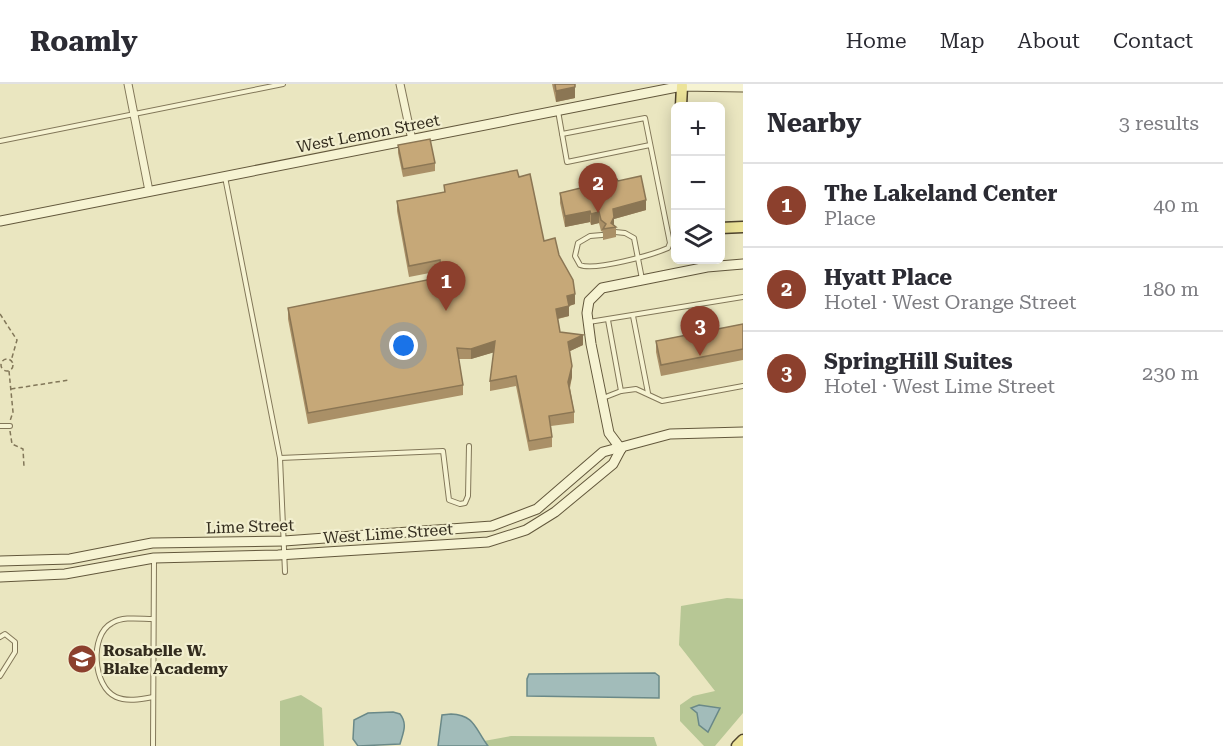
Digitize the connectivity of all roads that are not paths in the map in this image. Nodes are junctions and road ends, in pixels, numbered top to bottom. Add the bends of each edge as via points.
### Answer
1 (128, 84) edge
2 (283, 84) edge
3 (400, 84) edge
4 (682, 85) edge
5 (742, 87) edge
6 (681, 102) edge
7 (558, 111) junction
8 (134, 115) junction
9 (562, 134) junction
10 (412, 140) junction
11 (0, 141) edge
12 (650, 144) junction
13 (225, 177) junction
14 (149, 191) junction
15 (0, 221) edge
16 (743, 227) edge
17 (725, 228) edge
18 (615, 232) edge
19 (602, 235) edge
20 (638, 256) junction
21 (743, 264) edge
22 (642, 280) junction
23 (743, 297) edge
24 (633, 316) junction
25 (608, 320) junction
26 (588, 322) junction
27 (743, 387) edge
28 (621, 391) junction
29 (648, 393) junction
30 (602, 399) junction
31 (0, 426) edge
32 (10, 426) dead end
33 (743, 432) edge
34 (469, 446) dead end
35 (621, 449) junction
36 (280, 458) junction
37 (284, 541) junction
38 (284, 555) junction
39 (154, 558) junction
40 (0, 561) edge
41 (285, 572) dead end
42 (0, 576) edge
43 (153, 619) junction
44 (0, 637) edge
45 (0, 676) edge
46 (153, 697) junction
47 (743, 740) edge
48 (153, 746) edge
49 (737, 746) edge

1 - 8 street
2 - 8 lane
3 - 10 street
4 - 5 street, West Lemon Street
4 - 6 main road
4 - 7 street, West Lemon Street
7 - 9 lane
7 - 10 street, West Lemon Street
8 - 11 lane
8 - 14 street
9 - 12 lane via 645,118
9 - 12 lane via 567,162
10 - 13 street, West Lemon Street
12 - 20 lane via 670,243 662,251
13 - 14 street, West Lemon Street
13 - 36 lane
14 - 15 street, West Lemon Street
16 - 17 main road
18 - 20 lane via 634,238
19 - 20 lane via 578,243 575,256 580,265 594,266
20 - 22 lane
21 - 22 street
22 - 26 street via 602,288 589,301
23 - 24 lane
24 - 25 lane
24 - 29 lane
25 - 26 lane
25 - 28 lane
26 - 30 street
27 - 29 lane via 662,401
28 - 29 lane via 636,389
28 - 30 lane
30 - 35 street via 609,433
31 - 32 lane
33 - 35 street via 670,434
34 - 36 lane via 468,496 460,504 449,500 442,452
35 - 37 street, Lime Street via 603,452 537,509 501,525
35 - 38 street, West Lime Street via 613,464 555,512 526,530 502,538
36 - 37 lane
37 - 38 lane
37 - 40 street, Lime Street via 152,543 70,559
38 - 39 street, West Lime Street
38 - 41 lane
39 - 42 street, West Lime Street via 65,574
39 - 43 lane
43 - 46 lane
43 - 46 lane via 125,619 110,624 98,647 100,683 107,690 116,698
44 - 45 lane via 5,634 15,642 15,652
46 - 48 lane
47 - 49 main road

